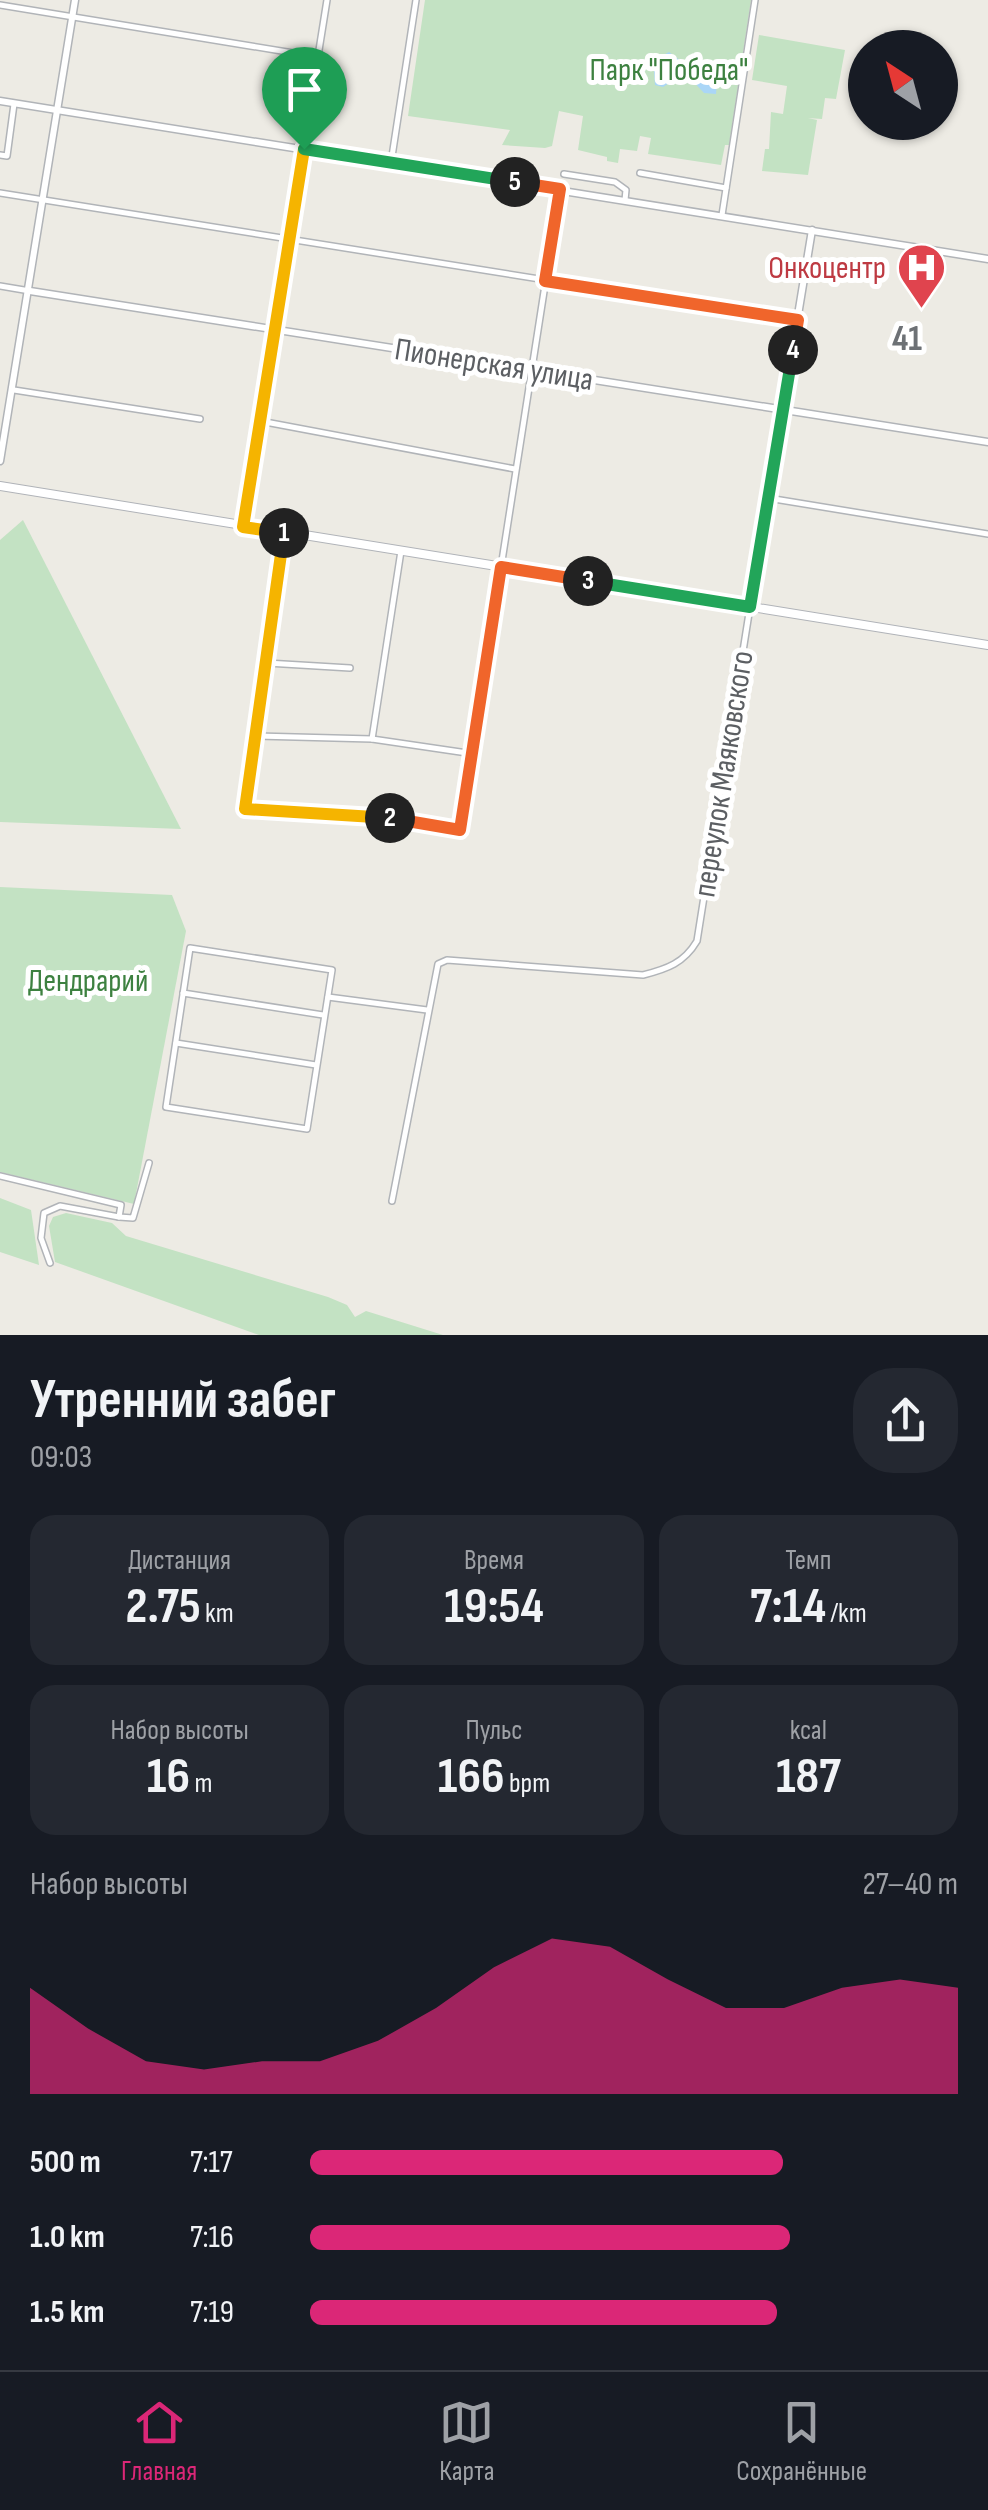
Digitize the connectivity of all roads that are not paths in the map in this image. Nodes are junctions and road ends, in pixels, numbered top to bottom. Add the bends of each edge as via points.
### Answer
1 (75, 0) edge
2 (327, 0) edge
3 (416, 0) edge
4 (756, 0) edge
5 (0, 5) edge
6 (72, 16) junction
7 (318, 57) junction
8 (0, 102) edge
9 (14, 104) junction
10 (57, 112) junction
11 (304, 149) junction
12 (0, 155) edge
13 (390, 164) junction
14 (640, 173) dead end
15 (564, 174) dead end
16 (726, 188) junction
17 (560, 189) junction
18 (0, 193) edge
19 (43, 200) junction
20 (625, 200) junction
21 (722, 215) junction
22 (812, 230) junction
23 (289, 240) junction
24 (988, 259) edge
25 (545, 281) junction
26 (0, 286) edge
27 (30, 291) junction
28 (798, 320) junction
29 (276, 330) junction
30 (530, 371) junction
31 (14, 390) junction
32 (784, 410) junction
33 (200, 419) dead end
34 (260, 421) junction
35 (988, 442) edge
36 (0, 461) edge
37 (515, 468) junction
38 (0, 486) edge
39 (768, 498) junction
40 (243, 527) junction
41 (285, 534) junction
42 (988, 534) edge
43 (401, 551) junction
44 (501, 567) junction
45 (750, 607) junction
46 (988, 645) edge
47 (267, 663) junction
48 (350, 668) dead end
49 (256, 736) junction
50 (372, 739) junction
51 (474, 754) junction
52 (183, 993) junction
53 (328, 997) junction
54 (426, 1010) junction
55 (325, 1015) junction
56 (176, 1043) junction
57 (317, 1065) junction
58 (150, 1163) dead end
59 (0, 1176) edge
60 (392, 1202) dead end
61 (118, 1217) junction
62 (50, 1263) dead end

1 - 6 street
2 - 7 street
3 - 13 street
4 - 16 street
5 - 6 street
6 - 7 street
6 - 10 street
7 - 11 street
8 - 9 street
9 - 10 street
9 - 12 street via 6,156
10 - 11 street
10 - 19 street
11 - 13 street
11 - 23 street
13 - 17 street
14 - 16 street
15 - 20 street via 615,182 626,190
16 - 21 street
17 - 20 street
17 - 25 street
18 - 19 street
19 - 23 street
19 - 27 street
20 - 21 street
21 - 22 street
22 - 24 street
22 - 28 street, переулок Маяковского
23 - 25 street
23 - 29 street
25 - 28 street
25 - 30 street
26 - 27 street, Пионерская улица
27 - 29 street, Пионерская улица
27 - 31 street
28 - 32 street, переулок Маяковского
29 - 30 street, Пионерская улица
29 - 34 street
30 - 32 street, Пионерская улица
30 - 37 street
31 - 33 street
31 - 36 street
32 - 35 street, Пионерская улица
32 - 39 street, переулок Маяковского
34 - 37 street
34 - 40 street
37 - 44 street
38 - 40 main road
39 - 42 street
39 - 45 street, переулок Маяковского
40 - 41 main road
41 - 43 main road
41 - 47 street
43 - 44 main road
43 - 50 street
44 - 45 main road
44 - 51 street
45 - 46 main road
45 - 54 street, переулок Маяковского via 692,951 673,966 642,975 447,960 436,968
47 - 48 street
47 - 49 street
49 - 50 street
49 - 51 street via 245,809 409,819 460,830
50 - 51 street
52 - 53 street via 190,948 332,970
52 - 55 street
52 - 56 street
53 - 54 street
53 - 55 street
54 - 60 street, переулок Маяковского
55 - 57 street
56 - 57 street
56 - 57 street via 166,1107 308,1129
58 - 61 street via 133,1218
59 - 61 street via 116,1202
61 - 62 street via 60,1206 44,1213 41,1238

